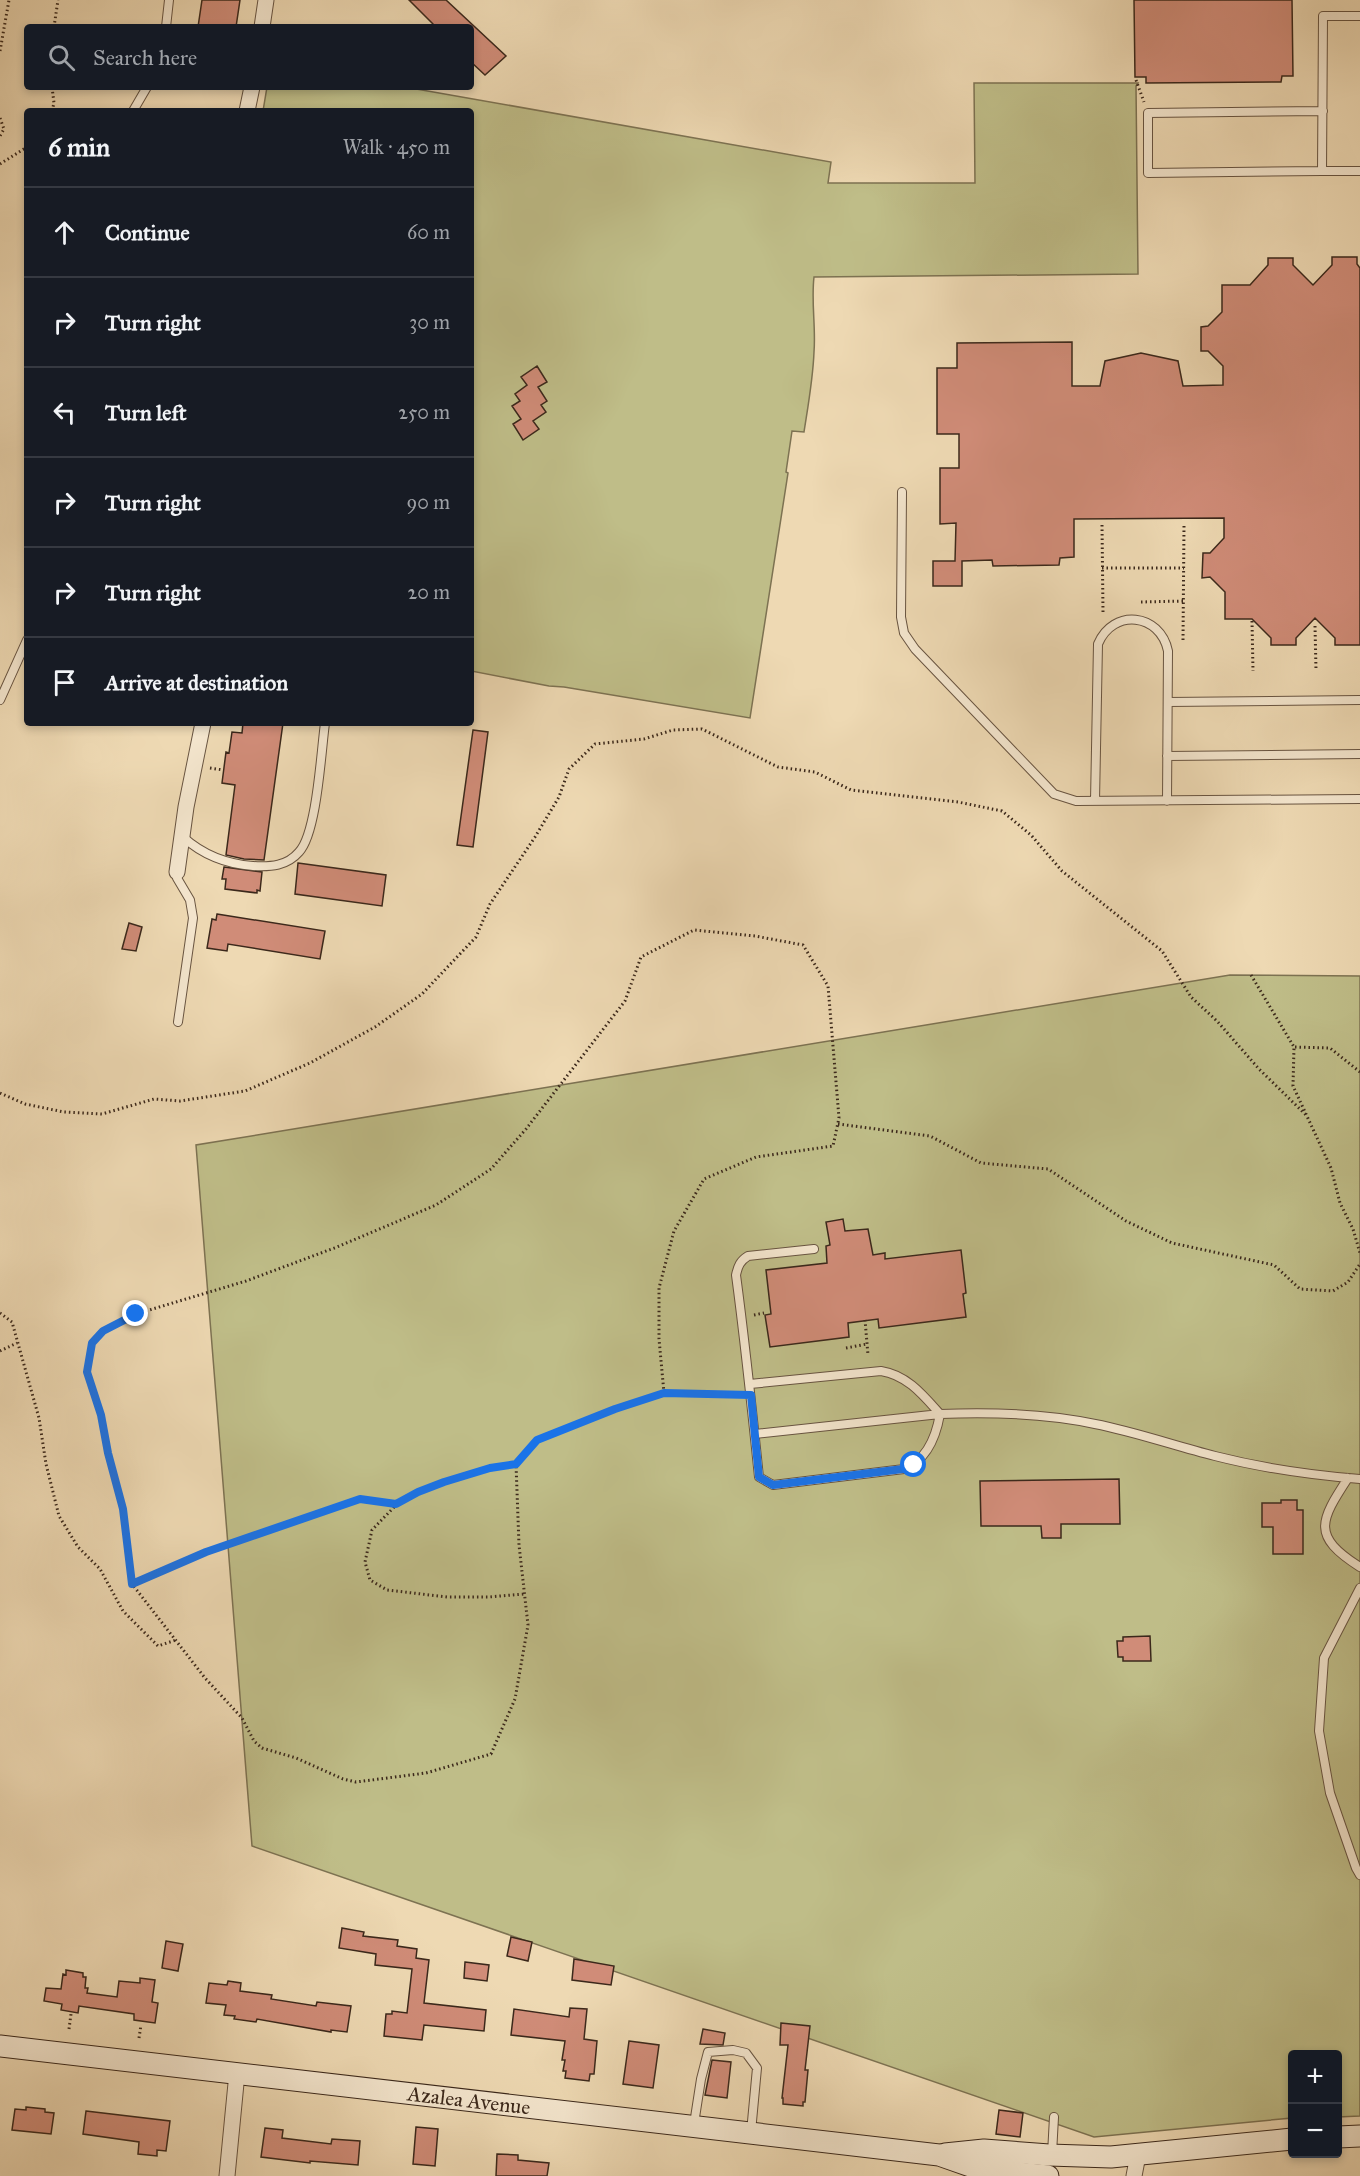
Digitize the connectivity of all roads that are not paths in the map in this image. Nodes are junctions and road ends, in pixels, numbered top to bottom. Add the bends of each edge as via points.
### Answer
1 (169, 0) edge
2 (266, 0) edge
3 (1360, 16) edge
4 (166, 24) edge
5 (262, 24) edge
6 (145, 90) edge
7 (252, 90) edge
8 (135, 108) edge
9 (248, 108) edge
10 (1323, 111) junction
11 (1322, 171) junction
12 (1360, 171) edge
13 (902, 492) dead end
14 (24, 647) edge
15 (0, 700) edge
16 (1360, 700) edge
17 (1168, 702) junction
18 (202, 726) edge
19 (325, 726) edge
20 (1360, 754) edge
21 (1167, 756) junction
22 (1360, 799) edge
23 (1095, 801) junction
24 (1167, 801) junction
25 (182, 836) junction
26 (177, 872) joint
27 (178, 1022) dead end
28 (814, 1249) dead end
29 (750, 1384) junction
30 (940, 1414) junction
31 (755, 1434) junction
32 (1348, 1478) junction
33 (1360, 1479) edge
34 (1360, 1567) edge
35 (1360, 1588) edge
36 (1360, 1875) edge
37 (0, 2046) edge
38 (237, 2073) junction
39 (1054, 2117) dead end
40 (694, 2126) junction
41 (751, 2133) junction
42 (1360, 2136) edge
43 (1342, 2137) edge
44 (1288, 2139) edge
45 (1138, 2154) junction
46 (939, 2155) junction
47 (1052, 2155) junction
48 (227, 2176) edge
49 (1048, 2176) edge
50 (1134, 2176) edge

1 - 4 lane
2 - 5 street
3 - 10 lane via 1323,16
6 - 8 lane
7 - 9 street
10 - 11 lane
10 - 11 lane via 1148,113 1148,173
11 - 12 lane
13 - 23 lane via 904,633 1054,794 1076,801
14 - 15 lane
16 - 17 lane
17 - 21 lane
17 - 23 lane via 1168,651 1160,633 1139,621 1118,621 1108,626 1096,656
18 - 25 street
19 - 25 lane via 311,831 300,852 274,866 246,865 210,856
20 - 21 lane
21 - 24 lane
22 - 24 lane
23 - 24 lane
25 - 26 street
26 - 27 lane via 190,900 193,918
28 - 29 lane via 748,1256 738,1267
29 - 30 lane via 890,1372 912,1384
29 - 31 lane
30 - 31 lane
30 - 31 lane via 937,1432 914,1465 773,1485 759,1477
30 - 32 lane via 992,1412 1070,1420 1255,1465
32 - 33 lane
32 - 34 lane via 1327,1510 1324,1529 1339,1553
35 - 36 lane via 1324,1658 1319,1731 1330,1793
37 - 38 main road, Azalea Avenue
38 - 40 main road, Azalea Avenue
38 - 48 street
39 - 47 lane
40 - 41 main road, Azalea Avenue
40 - 41 lane via 708,2052 733,2050 746,2053 757,2068
41 - 46 main road, Azalea Avenue
42 - 43 main road
44 - 45 main road, Azalea Avenue
45 - 47 main road, Azalea Avenue
45 - 50 street
46 - 47 main road, Azalea Avenue via 984,2150
46 - 49 main road, Azalea Avenue via 979,2169

